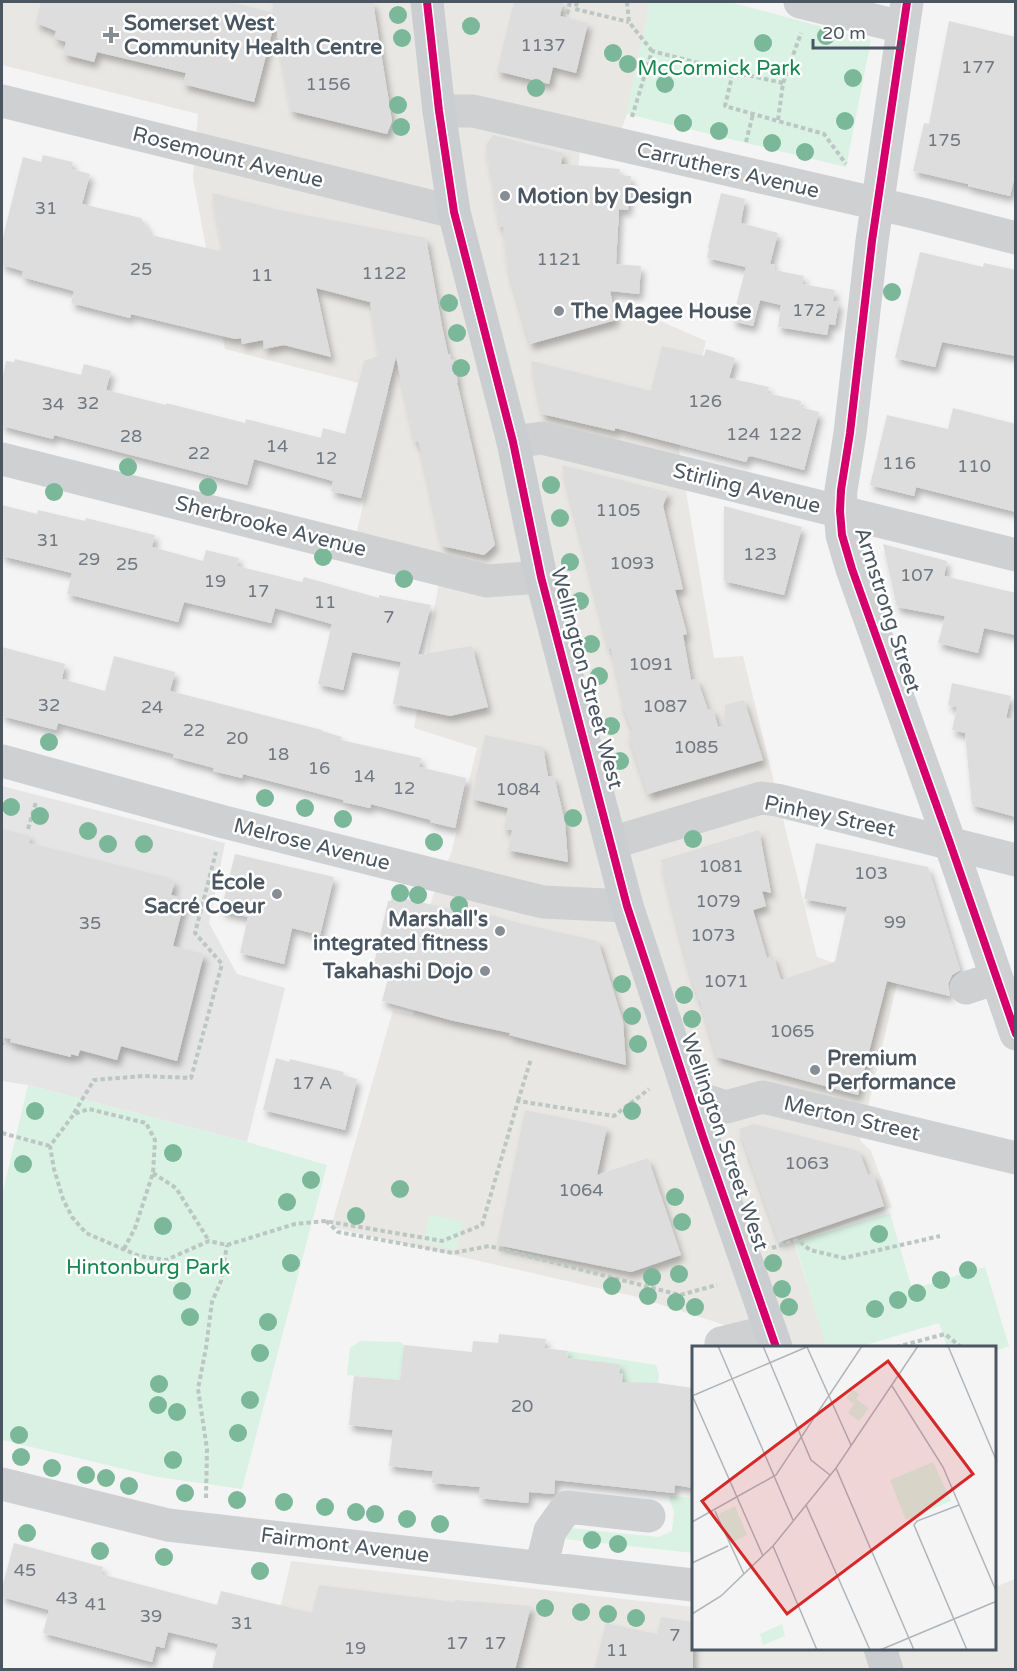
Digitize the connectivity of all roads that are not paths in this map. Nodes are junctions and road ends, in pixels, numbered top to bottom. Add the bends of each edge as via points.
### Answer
1 (427, 2) edge
2 (805, 3) edge
3 (905, 14) edge
4 (2, 101) edge
5 (439, 111) junction
6 (877, 205) junction
7 (454, 212) junction
8 (1016, 238) edge
9 (513, 442) junction
10 (2, 459) edge
11 (840, 511) junction
12 (1016, 555) edge
13 (541, 577) junction
14 (2, 761) edge
15 (611, 843) junction
16 (950, 843) junction
17 (1016, 860) edge
18 (627, 906) junction
19 (1016, 1034) edge
20 (689, 1095) junction
21 (1016, 1158) edge
22 (773, 1339) edge
23 (721, 1343) dead end
24 (2, 1484) edge
25 (649, 1516) dead end
26 (541, 1568) junction
27 (692, 1585) edge
28 (881, 1650) edge
29 (887, 1670) edge

1 - 5 main road, Wellington Street West
2 - 3 street
3 - 6 street, Armstrong Street
4 - 7 street, Rosemount Avenue
5 - 6 street, Carruthers Avenue via 473,111
5 - 7 main road, Wellington Street West
6 - 8 street, Carruthers Avenue
6 - 11 street, Armstrong Street
7 - 9 main road, Wellington Street West
9 - 11 street, Stirling Avenue via 542,438
9 - 13 main road, Wellington Street West
10 - 13 street, Sherbrooke Avenue via 487,581
11 - 12 street, Stirling Avenue
11 - 16 street, Armstrong Street via 852,569
13 - 15 main road, Wellington Street West
14 - 18 street, Melrose Avenue via 224,822 543,902
15 - 16 street, Pinhey Street via 761,798
15 - 18 main road, Wellington Street West
16 - 17 street, Pinhey Street
16 - 19 street, Armstrong Street via 981,983
18 - 20 main road, Wellington Street West
20 - 21 street, Merton Street via 726,1107 763,1097
20 - 22 main road, Wellington Street West
22 - 23 street
24 - 26 street, Fairmont Avenue via 168,1525
25 - 26 street via 567,1507 550,1531
26 - 27 street, Fairmont Avenue
28 - 29 main road

